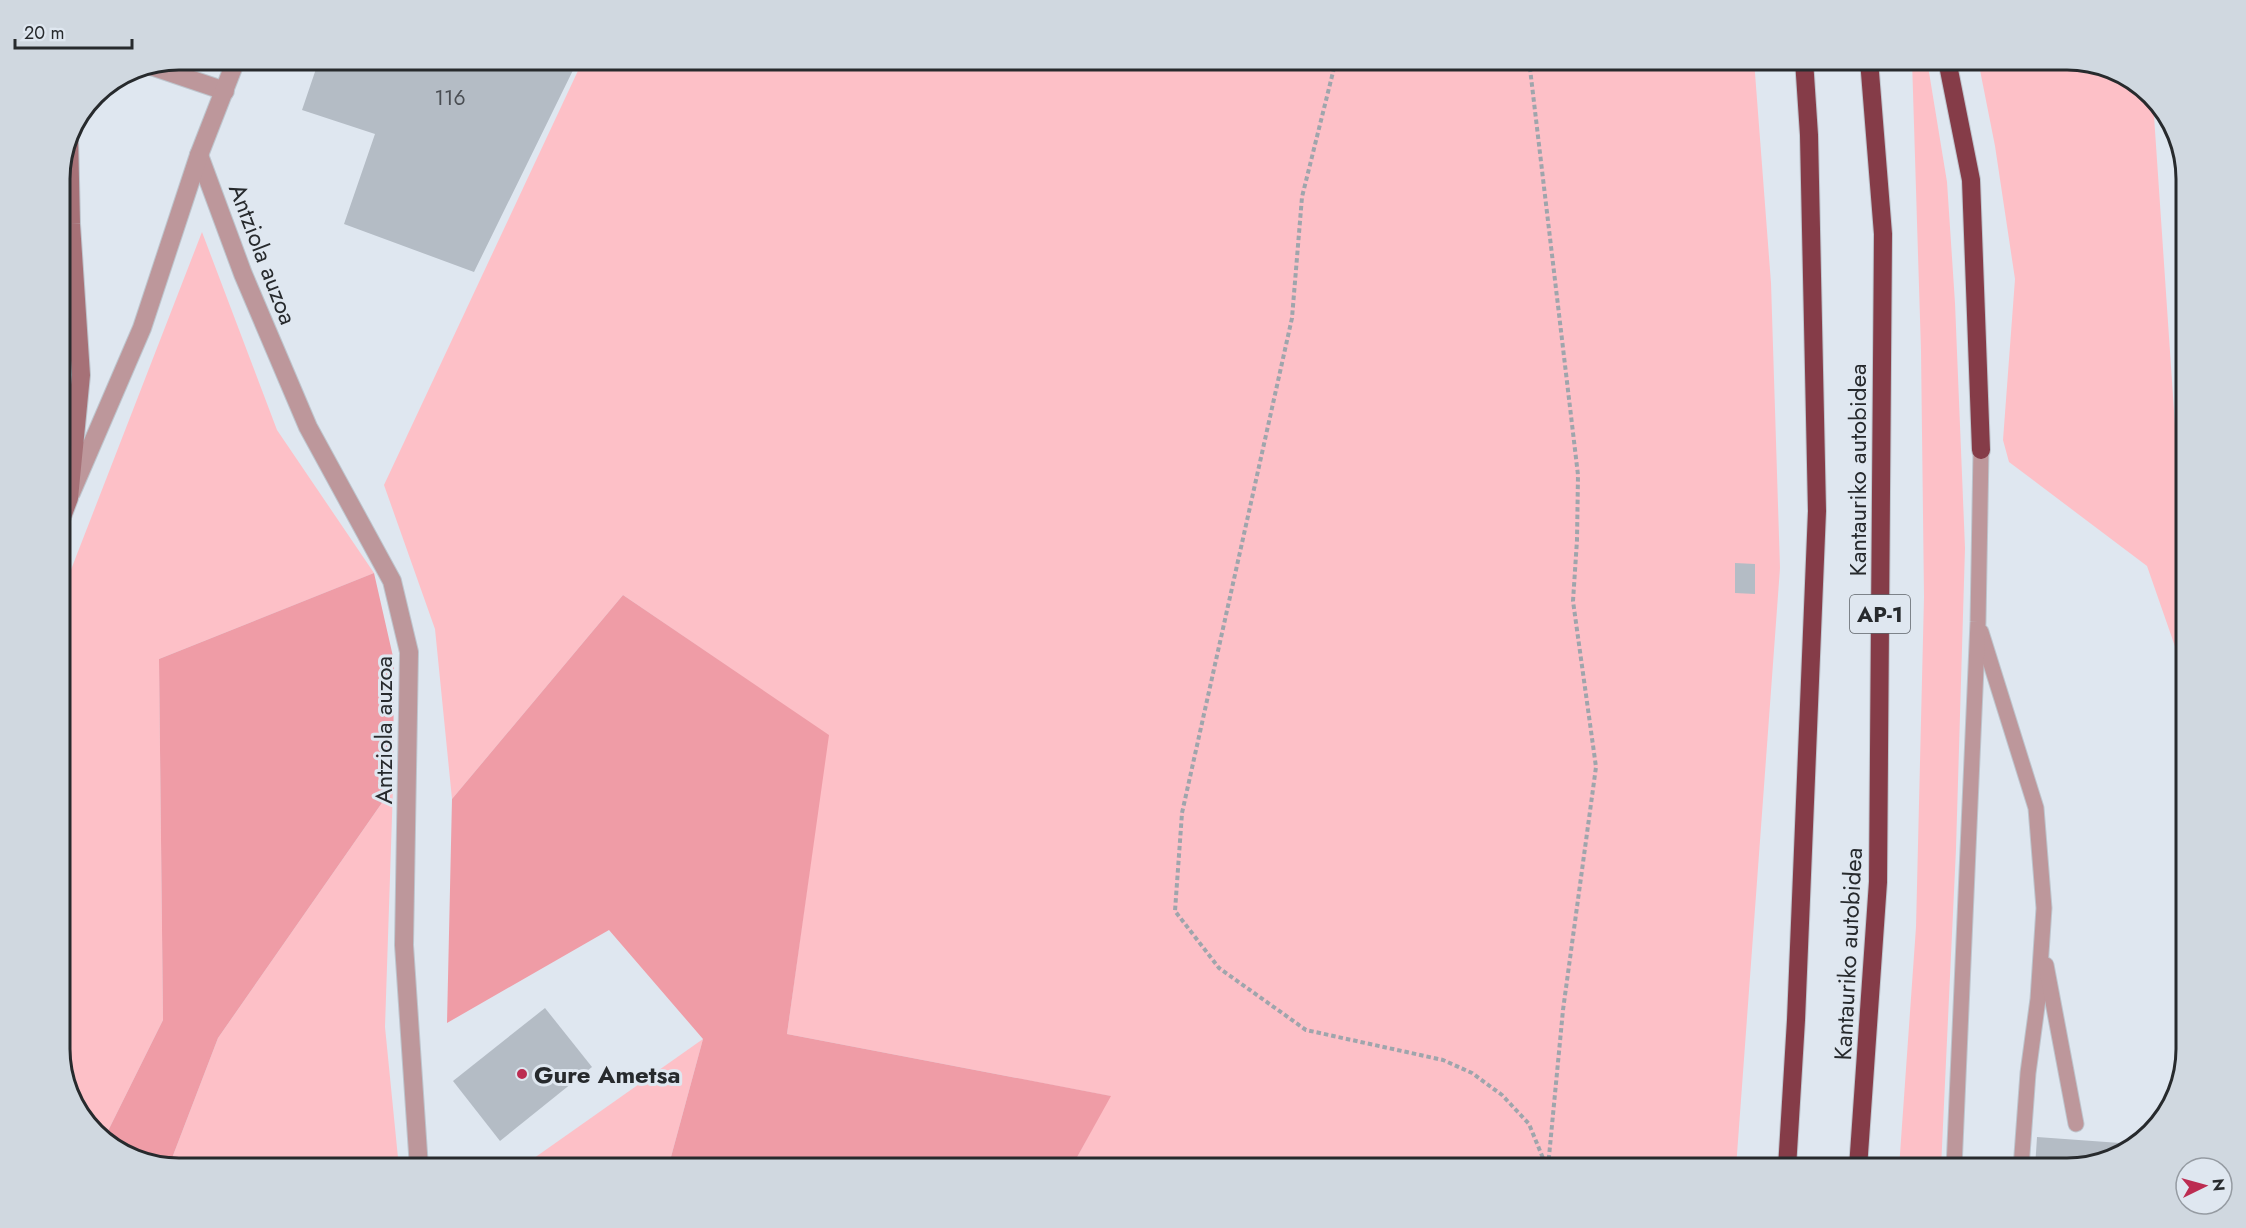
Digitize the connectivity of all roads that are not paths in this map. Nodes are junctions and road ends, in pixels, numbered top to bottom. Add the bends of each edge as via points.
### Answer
1 (1805, 70) edge
2 (1870, 70) edge
3 (1949, 70) edge
4 (232, 71) edge
5 (168, 72) edge
6 (225, 91) junction
7 (199, 155) junction
8 (71, 224) edge
9 (1981, 450) joint
10 (71, 478) edge
11 (71, 493) edge
12 (1978, 622) junction
13 (2042, 943) junction
14 (2076, 1124) dead end
15 (418, 1158) edge
16 (1788, 1158) edge
17 (1859, 1158) edge
18 (1954, 1158) edge
19 (2022, 1158) edge

1 - 16 highway, Kantauriko autobidea via 1817,511
2 - 17 highway, Kantauriko autobidea / AP-1 via 1883,234 1878,870
3 - 9 highway via 1971,180
4 - 6 street
5 - 6 street
6 - 7 street
7 - 11 street via 142,328
7 - 15 street, Antziola auzoa via 243,274 308,427 392,581 409,652 404,945
8 - 10 main road via 81,375
9 - 12 lane
12 - 13 lane via 2036,808 2044,908
12 - 18 lane
13 - 14 lane
13 - 19 lane

